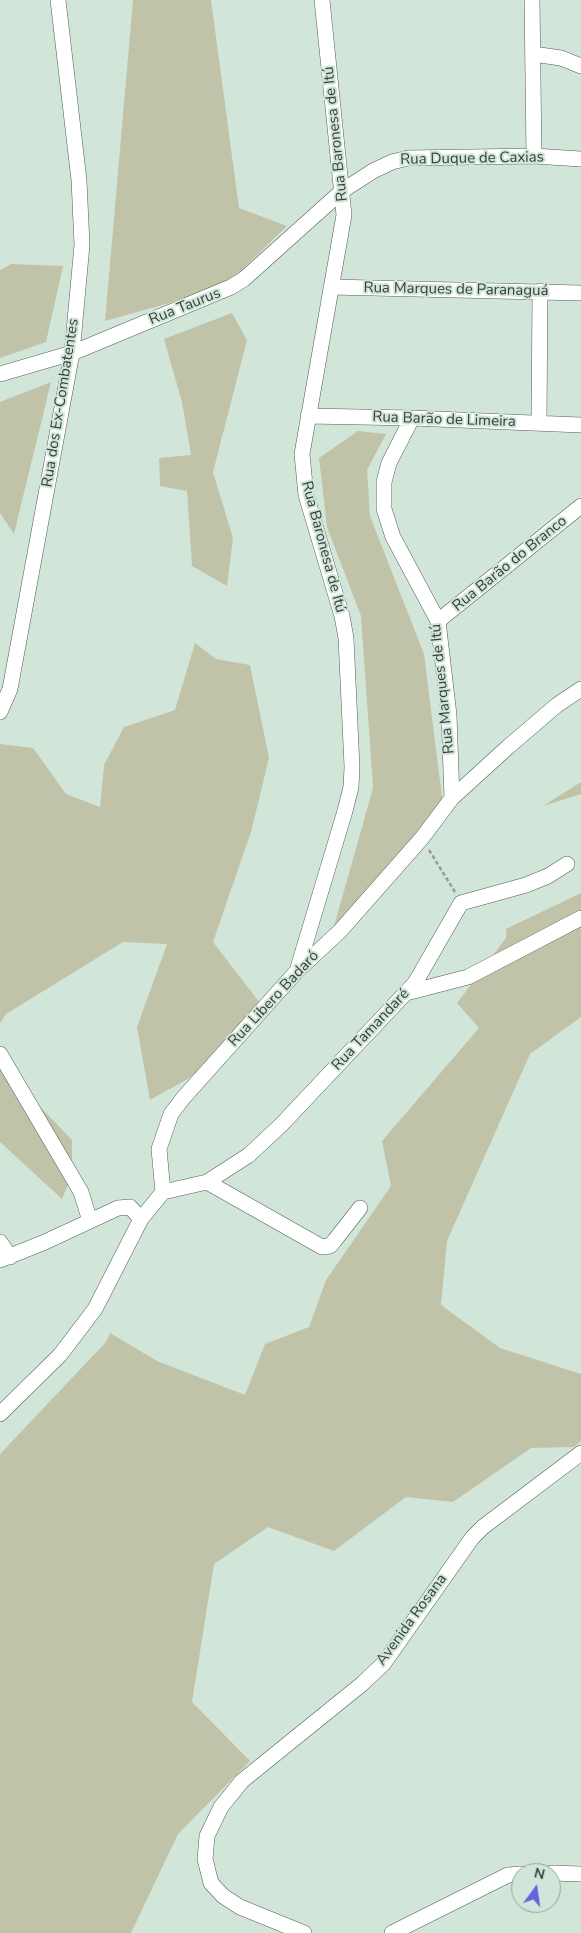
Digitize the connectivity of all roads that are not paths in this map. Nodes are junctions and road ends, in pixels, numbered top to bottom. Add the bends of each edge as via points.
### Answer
1 (58, 0) edge
2 (322, 0) edge
3 (532, 0) edge
4 (533, 54) junction
5 (581, 66) edge
6 (534, 156) junction
7 (581, 159) edge
8 (342, 191) junction
9 (331, 287) junction
10 (540, 291) junction
11 (581, 293) edge
12 (72, 352) junction
13 (0, 374) edge
14 (308, 416) junction
15 (412, 418) junction
16 (540, 424) junction
17 (581, 425) edge
18 (581, 506) edge
19 (438, 622) junction
20 (581, 689) edge
21 (0, 712) edge
22 (452, 798) junction
23 (567, 864) dead end
24 (581, 918) edge
25 (297, 972) junction
26 (406, 993) junction
27 (0, 1054) edge
28 (207, 1182) junction
29 (164, 1192) junction
30 (360, 1208) dead end
31 (142, 1219) junction
32 (90, 1221) junction
33 (0, 1242) edge
34 (5, 1259) edge
35 (0, 1414) edge
36 (581, 1453) edge
37 (561, 1874) edge
38 (581, 1874) edge
39 (511, 1875) edge
40 (304, 1933) edge
41 (392, 1933) edge

1 - 12 street, Rua dos Ex-Combatentes via 79,180 82,236
2 - 8 street, Rua Baronesa de Itú
3 - 4 street
4 - 5 street via 560,58
4 - 6 street
6 - 7 street, Rua Duque de Caxias
6 - 8 street, Rua Duque de Caxias via 408,158 373,171
8 - 9 street, Rua Baronesa de Itú via 344,215
8 - 12 street, Rua Taurus via 244,280
9 - 10 street, Rua Marques de Paranaguá
9 - 14 street, Rua Baronesa de Itú
10 - 11 street, Rua Marques de Paranaguá
10 - 16 street
12 - 13 street, Rua Taurus
12 - 21 street, Rua dos Ex-Combatentes via 10,689
14 - 15 street, Rua Barão de Limeira
14 - 25 street, Rua Baronesa de Itú via 302,454 306,495 346,638 352,767 345,811
15 - 16 street, Rua Barão de Limeira
15 - 19 street, Rua Marques de Itú via 389,463 384,482 384,509 393,537
16 - 17 street, Rua Barão de Limeira
18 - 19 street, Rua Barão do Branco
19 - 22 street, Rua Marques de Itú via 449,715
20 - 22 street, Rua Libero Badaró via 557,705
22 - 25 street, Rua Libero Badaró via 422,838 340,931
23 - 26 street, Rua Tamandaré via 526,885 462,903
24 - 26 street via 468,977
25 - 29 street, Rua Libero Badaró via 171,1114 159,1149
26 - 28 street, Rua Tamandaré via 282,1124 249,1155
27 - 32 street via 81,1192
28 - 29 street, Rua Tamandaré
28 - 30 street via 322,1247 330,1246
29 - 31 street
31 - 32 street via 130,1207 118,1208
31 - 35 street via 95,1309 60,1355
32 - 34 street
33 - 34 street
36 - 40 street, Avenida Rosana via 483,1527 384,1663 242,1781 221,1807 207,1836 204,1859 211,1883 240,1907
37 - 38 street
39 - 41 street

